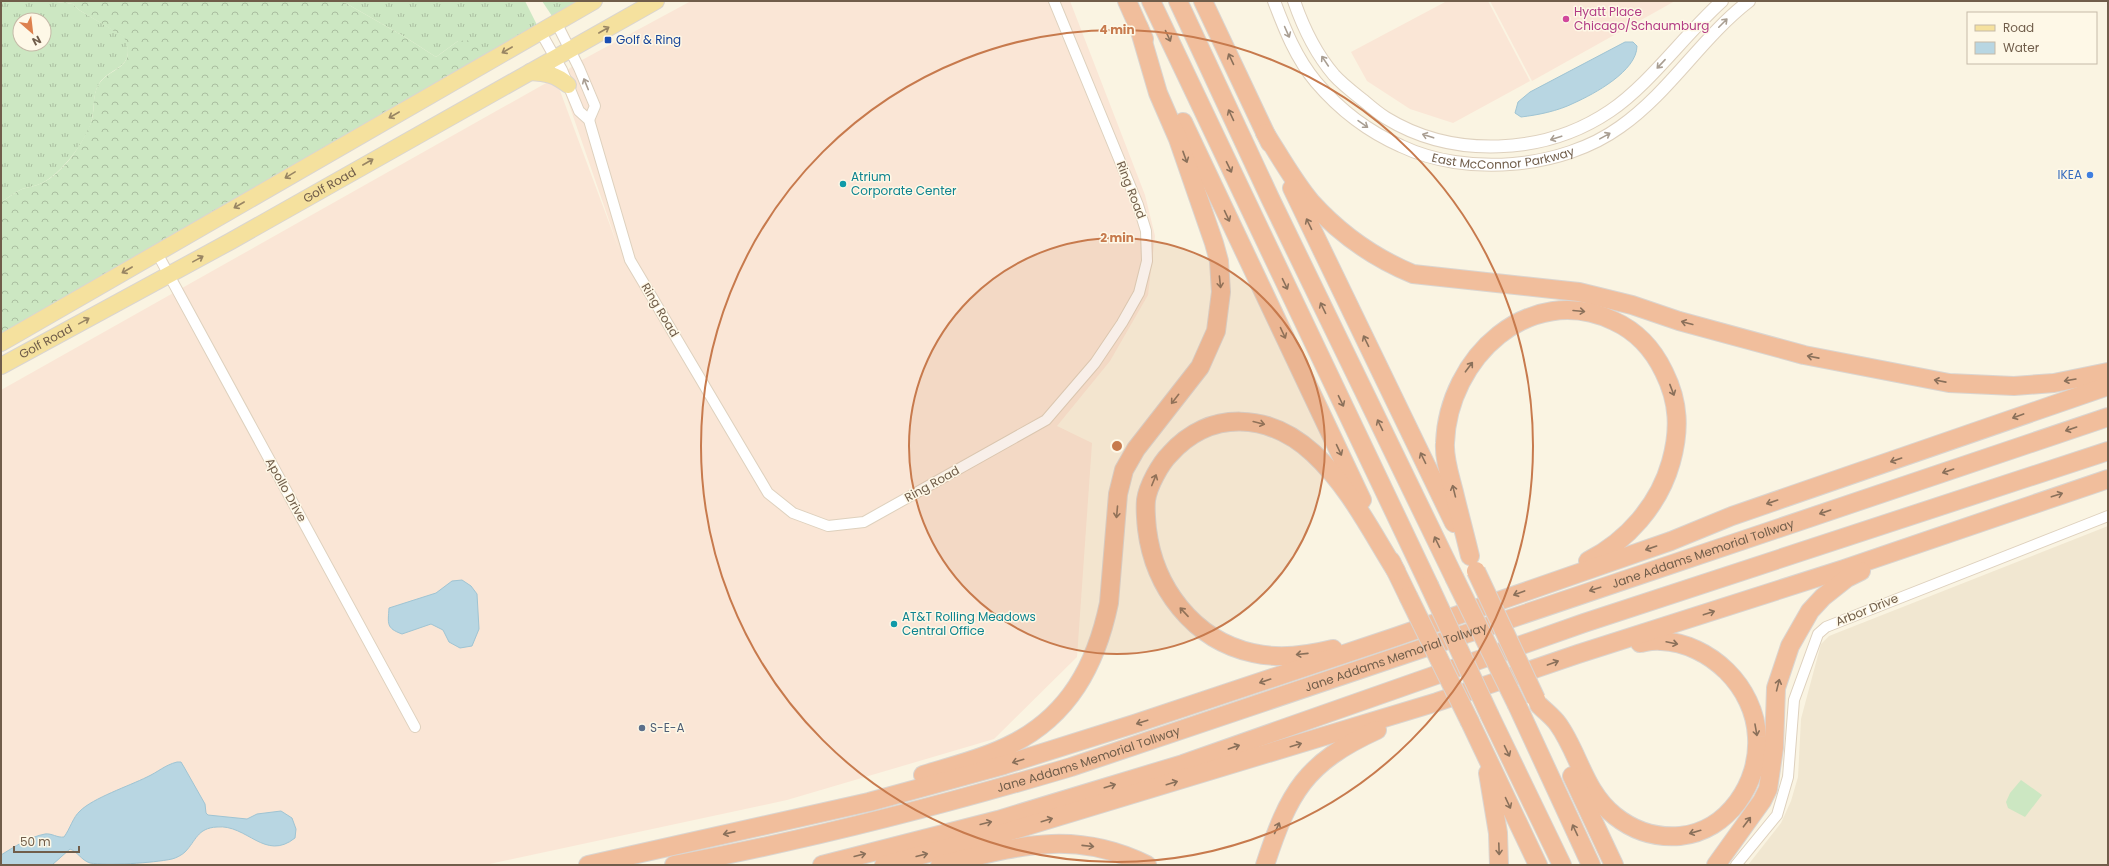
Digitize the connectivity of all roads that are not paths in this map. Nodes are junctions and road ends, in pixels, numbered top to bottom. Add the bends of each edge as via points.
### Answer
1 (594, 1) edge
2 (656, 1) edge
3 (1054, 1) edge
4 (1127, 1) edge
5 (1151, 1) edge
6 (1178, 1) edge
7 (1203, 1) edge
8 (1274, 1) edge
9 (1294, 1) edge
10 (1722, 1) edge
11 (1749, 1) edge
12 (556, 22) junction
13 (1139, 28) junction
14 (540, 31) junction
15 (570, 50) junction
16 (555, 58) junction
17 (530, 72) junction
18 (568, 85) junction
19 (589, 120) junction
20 (1265, 133) junction
21 (157, 253) junction
22 (169, 275) junction
23 (1, 343) edge
24 (1, 366) edge
25 (2108, 372) edge
26 (2108, 386) edge
27 (2108, 417) edge
28 (2108, 451) edge
29 (2108, 479) edge
30 (2028, 505) junction
31 (2108, 516) edge
32 (1473, 564) junction
33 (1396, 571) junction
34 (1556, 580) junction
35 (1395, 637) junction
36 (1578, 654) junction
37 (1437, 702) junction
38 (1538, 702) junction
39 (415, 727) dead end
40 (1486, 755) junction
41 (767, 824) junction
42 (588, 865) edge
43 (674, 865) edge
44 (822, 865) edge
45 (884, 865) edge
46 (940, 865) edge
47 (1147, 865) edge
48 (1265, 865) edge
49 (1499, 865) edge
50 (1538, 865) edge
51 (1562, 865) edge
52 (1591, 865) edge
53 (1614, 865) edge
54 (1716, 865) edge
55 (1736, 865) edge

1 - 12 main road, Golf Road
15 -> 2 main road, Golf Road
3 - 19 street, Ring Road via 1138,204 1146,231 1147,261 1139,293 1095,363 1046,420 864,522 828,526 793,513 768,493 630,260
4 - 13 highway
5 -> 51 highway, bridge
52 -> 6 highway, bridge via 1517,705 1270,198
20 -> 7 highway
8 -> 11 street, East McConnor Parkway via 1304,66 1330,97 1362,124 1402,147 1462,164 1488,165 1548,159 1587,145 1620,128 1655,98 1723,23
10 -> 9 street, East McConnor Parkway via 1610,111 1579,129 1555,138 1506,146 1450,142 1409,130 1385,118 1334,75 1315,47 1300,19
12 - 14 main road, Golf Road
12 - 15 street, Ring Road
13 -> 33 highway
13 -> 41 highway via 1158,93 1178,139 1210,228 1219,261 1221,292 1216,331 1200,367 1136,449 1124,470 1118,494 1109,603 1094,658 1076,688 1058,710 1033,732 1008,746
14 - 16 street, Ring Road
14 -> 21 main road, Golf Road
15 - 16 main road, Golf Road
19 -> 15 street, Ring Road via 595,106
16 - 17 main road, Golf Road
16 - 18 street, Ring Road
17 - 18 main road via 550,73
22 -> 17 main road, Golf Road
18 - 19 street, Ring Road via 579,111
25 -> 20 highway via 2054,383 2014,386 1949,383 1804,355 1579,292 1413,274 1390,265 1361,248 1321,211 1311,201
32 -> 20 highway
21 - 22 street, Apollo Drive
21 -> 23 main road, Golf Road
24 -> 22 main road, Golf Road
22 - 39 street, Apollo Drive
26 -> 34 highway via 1793,494 1671,541
27 -> 43 highway, Jane Addams Memorial Tollway via 1071,767 942,805 763,848
44 -> 28 highway via 998,820 1183,764 1576,626
30 -> 29 highway
36 -> 30 highway via 1828,574
54 -> 30 highway via 1768,789 1774,748 1776,688 1790,646 1810,612 1823,596 1846,578 1862,570 1959,539
31 - 55 street, Arbor Drive via 1826,627 1818,634 1794,700 1788,778 1780,807 1777,815
32 -> 34 highway via 1446,462 1445,442 1456,390 1466,371 1484,348 1517,323 1549,312 1571,310 1599,314 1633,332 1659,362 1676,400 1678,424 1675,449 1662,485 1643,518 1605,552
32 - 38 highway, bridge
35 -> 33 highway via 1324,651 1288,655 1254,653 1213,637 1182,611 1157,572 1149,545 1146,498 1161,466 1182,441 1201,430 1222,423 1244,421 1264,424 1283,432 1314,453 1338,480
33 - 40 highway, bridge
34 -> 35 highway
35 -> 41 highway via 1142,722 1004,765 869,802
37 -> 36 highway
36 -> 38 highway via 1661,641 1700,651 1724,668 1751,709 1757,736 1757,752 1751,775 1736,806 1720,821 1685,835 1657,835 1638,830 1615,816 1600,800 1558,725
45 -> 37 highway via 1014,830
48 -> 37 highway via 1275,834 1289,804 1308,775 1318,765 1351,742
38 - 53 highway
40 -> 49 highway via 1498,833
40 -> 50 highway
41 -> 42 highway
46 -> 47 highway via 1011,848 1048,843 1099,847

